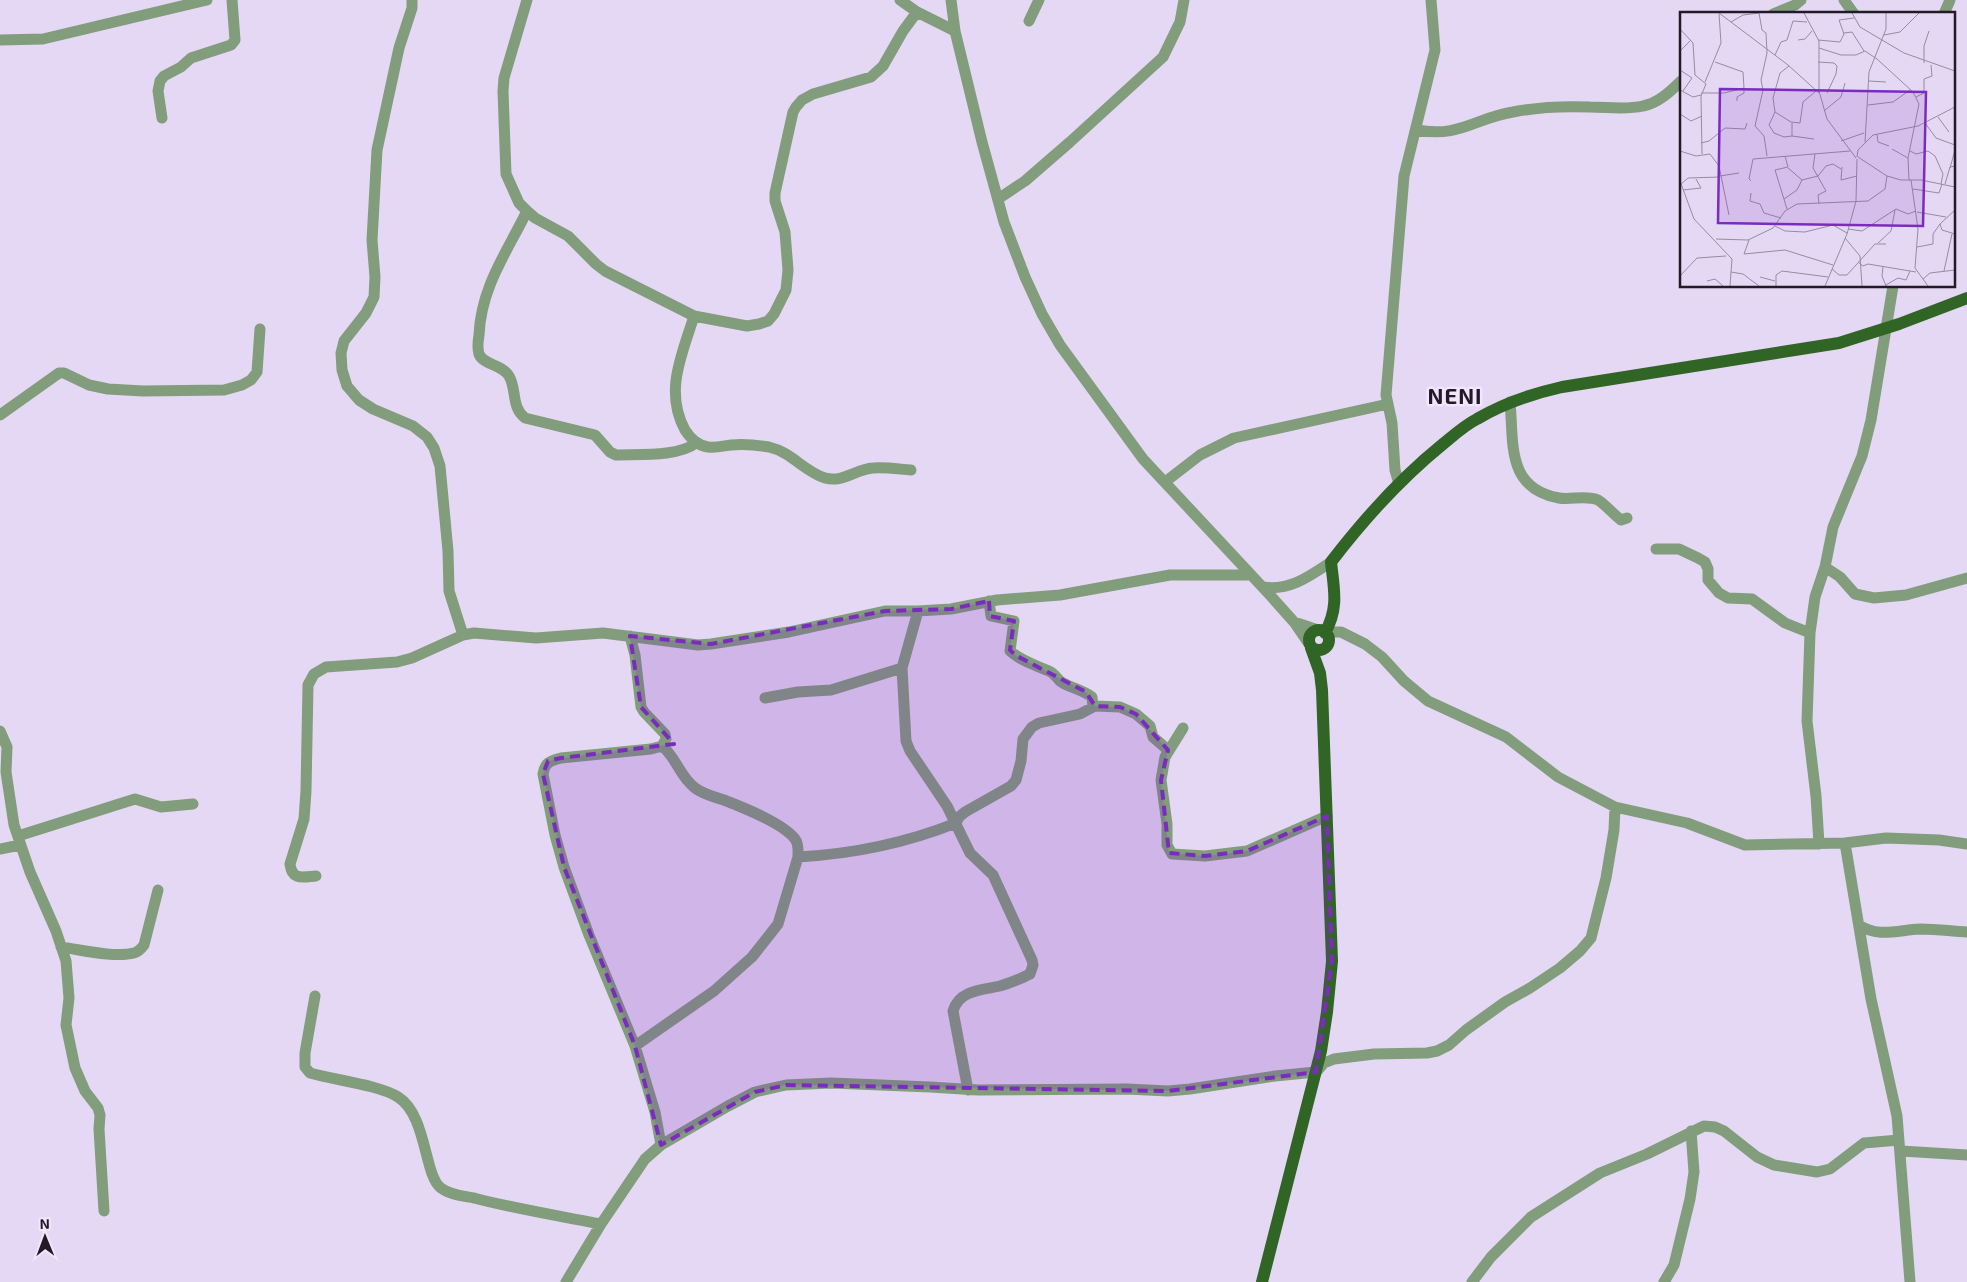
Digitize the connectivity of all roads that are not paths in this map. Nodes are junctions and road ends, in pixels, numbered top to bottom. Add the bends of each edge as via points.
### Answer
1 (207, 0) edge
2 (232, 0) edge
3 (412, 0) edge
4 (527, 0) edge
5 (900, 0) edge
6 (951, 0) edge
7 (1039, 0) edge
8 (1184, 0) edge
9 (1431, 0) edge
10 (1801, 0) edge
11 (1844, 0) edge
12 (1950, 0) edge
13 (917, 12) junction
14 (1779, 12) edge
15 (1853, 12) edge
16 (1945, 12) edge
17 (1029, 21) dead end
18 (955, 31) junction
19 (0, 40) edge
20 (1680, 82) edge
21 (162, 118) dead end
22 (1417, 130) junction
23 (998, 199) junction
24 (527, 211) junction
25 (1893, 288) edge
26 (1967, 298) edge
27 (694, 316) junction
28 (1887, 328) junction
29 (260, 330) dead end
30 (1510, 402) junction
31 (1388, 404) junction
32 (0, 415) edge
33 (696, 443) junction
34 (911, 470) dead end
35 (1165, 482) junction
36 (1399, 484) junction
37 (1628, 518) dead end
38 (1656, 549) dead end
39 (1332, 562) junction
40 (1825, 567) junction
41 (1251, 575) junction
42 (1967, 578) edge
43 (1263, 587) junction
44 (989, 602) junction
45 (918, 611) junction
46 (1294, 622) junction
47 (1810, 633) junction
48 (463, 635) junction
49 (630, 636) junction
50 (1324, 637) junction
51 (1310, 646) junction
52 (902, 668) junction
53 (1322, 690) junction
54 (765, 698) dead end
55 (1093, 707) junction
56 (1183, 728) dead end
57 (0, 731) edge
58 (662, 746) junction
59 (1168, 750) junction
60 (194, 804) dead end
61 (1615, 807) junction
62 (1327, 816) junction
63 (956, 823) junction
64 (19, 841) junction
65 (1845, 843) junction
66 (1819, 844) junction
67 (1967, 844) edge
68 (0, 849) edge
69 (798, 857) junction
70 (316, 876) dead end
71 (158, 890) dead end
72 (1859, 925) junction
73 (1967, 932) edge
74 (1879, 933) junction
75 (61, 947) junction
76 (1863, 949) junction
77 (315, 996) dead end
78 (635, 1046) junction
79 (1316, 1072) junction
80 (968, 1090) junction
81 (1692, 1131) junction
82 (661, 1145) junction
83 (1900, 1145) junction
84 (1967, 1154) edge
85 (104, 1211) dead end
86 (602, 1224) junction
87 (566, 1282) edge
88 (1262, 1282) edge
89 (1472, 1282) edge
90 (1664, 1282) edge
91 (1910, 1282) edge

1 - 19 street via 43,39
2 - 21 street via 235,40 231,45 191,58 164,76 158,91
3 - 48 street via 377,150 372,240 374,297 366,313 344,340 342,370 347,386 359,400 413,426 427,437 434,448 448,550 449,590
4 - 24 street via 510,54 503,91 506,174 519,203
5 - 13 street
6 - 18 street
7 - 17 street
8 - 23 street via 1180,22 1163,57 1025,181
9 - 22 street via 1435,50
10 - 14 street
11 - 15 street
12 - 16 street
13 - 18 street
13 - 27 street via 882,66 871,77 813,94 802,100 793,112 774,193 785,232 788,270 786,290 774,314 768,321 747,326
18 - 23 street
20 - 22 street via 1654,104 1642,107 1538,109 1512,112 1449,132
22 - 31 street via 1404,176 1386,394
23 - 35 street via 1025,277 1060,346 1143,459
24 - 27 street via 568,236 606,271
24 - 33 street via 506,247 489,287 478,337 479,354 483,360 508,374 520,414 595,435 616,455 677,451
25 - 28 street
26 - 28 main road
27 - 33 street via 674,385 682,424
28 - 30 main road via 1829,344 1593,381 1532,393
28 - 40 street via 1862,456 1833,527
29 - 32 street via 258,372 242,385 224,390 108,389 59,373
30 - 36 main road via 1475,419
30 - 37 street via 1515,458 1525,481 1547,495 1598,500 1621,520
31 - 35 street via 1234,438 1200,455
31 - 36 street via 1394,470
33 - 34 street via 707,447 745,445 771,448 788,455 819,476 834,480 872,468
35 - 41 street
36 - 39 main road
38 - 47 street via 1679,549 1698,558 1705,562 1708,580 1719,593 1728,598 1752,599 1784,623
39 - 43 street via 1284,588
39 - 50 main road via 1334,616
40 - 42 street via 1840,577 1854,594 1874,598 1906,594
40 - 47 street via 1815,597
41 - 43 street
41 - 44 street via 1170,575 1060,596
43 - 46 street
44 - 45 street
44 - 55 street via 991,616 1014,620 1010,651 1033,666 1056,675 1062,682 1086,692 1092,697
45 - 49 street via 885,611 789,632 711,644
45 - 52 street
46 - 50 street
46 - 51 street
47 - 66 street via 1807,721
48 - 49 street via 536,638 603,633
48 - 70 street via 412,658 326,667 310,679 304,819 290,864 291,871 298,878
49 - 58 street via 636,655 641,707 665,734
50 - 51 main road via 1317,650
50 - 51 main road via 1314,631 1309,637
50 - 53 main road
50 - 61 street via 1341,632 1365,644 1428,701 1506,737 1558,778
51 - 53 main road via 1320,673
52 - 54 street via 831,690
52 - 63 street via 906,741
53 - 62 main road
55 - 59 street via 1120,707 1136,714
55 - 63 street via 1080,714 1040,722 1032,727 1023,739 1016,780 965,812
56 - 59 street
57 - 64 street via 7,747 11,816
58 - 69 street via 672,756 686,781 698,790 786,830 795,839
58 - 78 street via 548,761 543,774 564,867
59 - 62 street via 1161,780 1167,845 1172,854 1205,856 1247,850
60 - 64 street via 161,806 135,799
61 - 66 street via 1687,823 1745,845
61 - 79 street via 1614,830 1591,938 1560,968 1499,1006 1437,1051 1334,1059 1324,1063
62 - 79 main road via 1332,961
63 - 69 street via 903,842
63 - 80 street via 970,853 993,875 1033,965 1030,974 1014,982 974,991 955,1004 953,1011
64 - 68 street
64 - 75 street
65 - 66 street
65 - 67 street via 1886,838
65 - 72 street
69 - 78 street via 778,924 752,957 714,990
71 - 75 street via 144,946 140,950 124,953
72 - 74 street
72 - 76 street
73 - 74 street via 1918,929
74 - 76 street
75 - 85 street via 67,970 69,998 66,1025 71,1051 85,1091 100,1115 98,1129
76 - 83 street
77 - 86 street via 305,1067 310,1073 400,1098 416,1122 432,1175 440,1188 488,1202
78 - 82 street via 655,1112
79 - 80 street via 1190,1089
79 - 88 main road
80 - 82 street via 872,1084 786,1085 755,1092
81 - 83 street via 1704,1126 1715,1127 1774,1165 1817,1172 1830,1169 1864,1143
81 - 89 street via 1600,1173 1531,1217 1491,1257
81 - 90 street via 1694,1172 1690,1199 1674,1265
82 - 86 street via 645,1159
83 - 84 street
83 - 91 street
86 - 87 street

